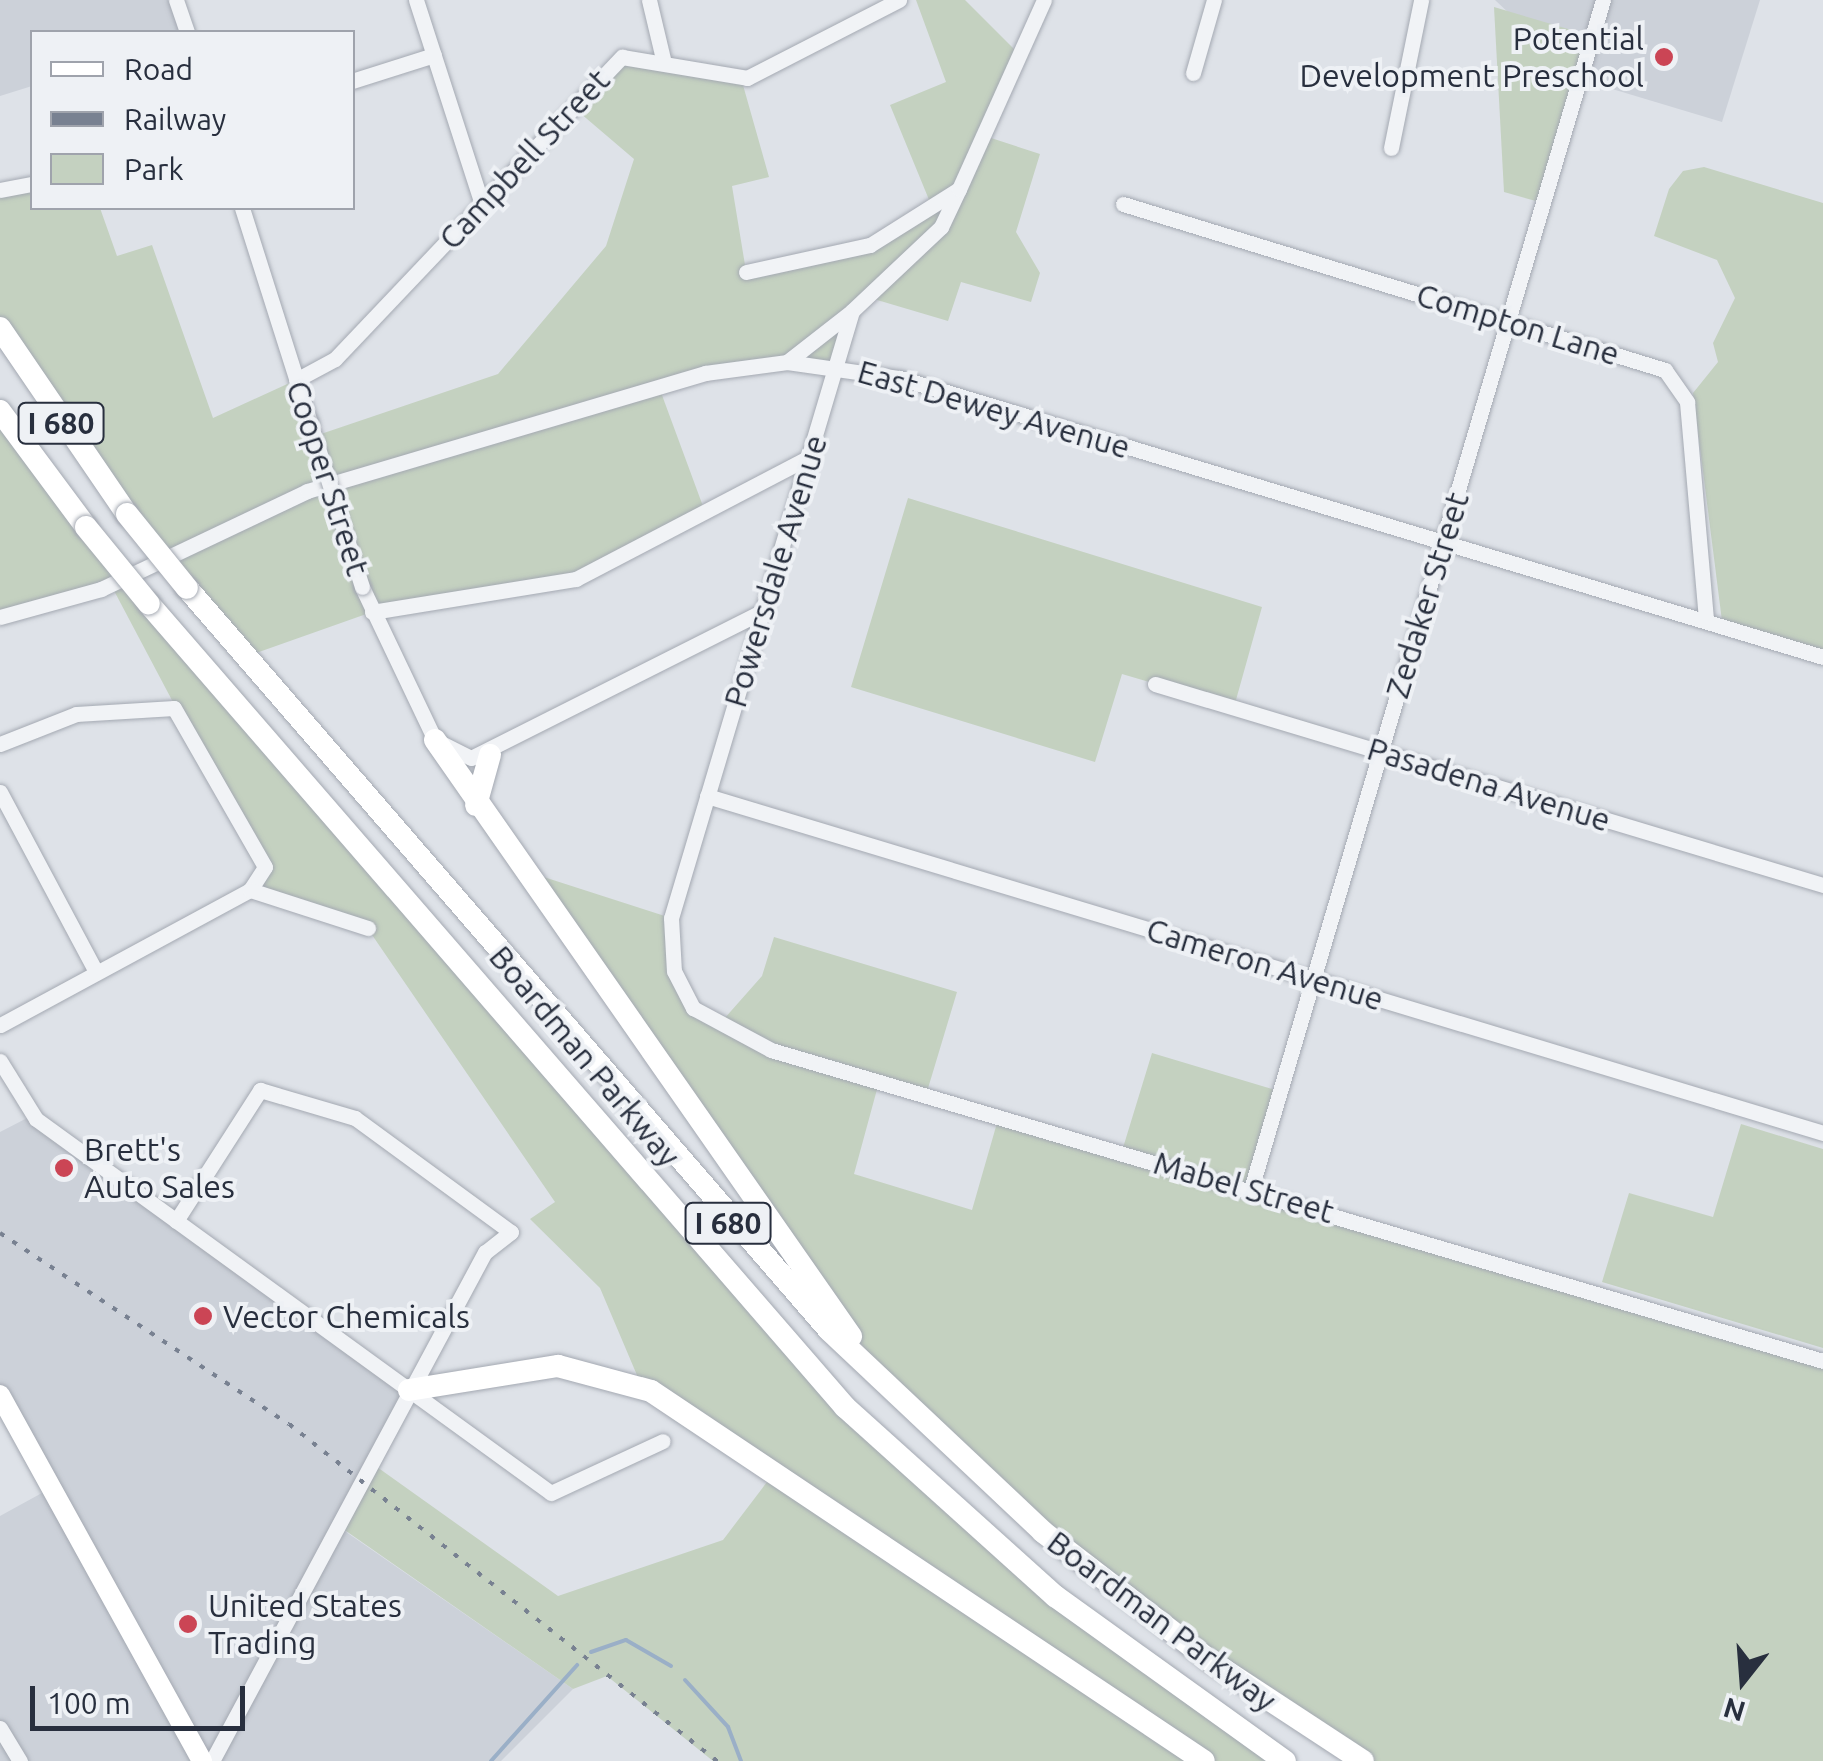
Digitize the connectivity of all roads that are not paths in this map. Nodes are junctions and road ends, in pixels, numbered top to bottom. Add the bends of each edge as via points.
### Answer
1 (176, 0) edge
2 (416, 0) edge
3 (649, 0) edge
4 (1044, 0) edge
5 (1214, 0) edge
6 (1421, 0) edge
7 (1602, 0) edge
8 (892, 1) edge
9 (186, 30) edge
10 (434, 55) junction
11 (664, 63) junction
12 (1193, 73) dead end
13 (355, 81) edge
14 (1391, 148) dead end
15 (30, 185) edge
16 (959, 188) junction
17 (1, 192) edge
18 (481, 202) junction
19 (1122, 204) dead end
20 (243, 210) edge
21 (746, 272) dead end
22 (852, 311) junction
23 (1509, 321) junction
24 (0, 328) edge
25 (787, 362) junction
26 (836, 364) junction
27 (296, 380) junction
28 (0, 410) edge
29 (0, 428) edge
30 (809, 457) junction
31 (68, 505) junction
32 (1444, 543) junction
33 (763, 611) junction
34 (372, 612) junction
35 (0, 617) edge
36 (1706, 622) junction
37 (1823, 657) edge
38 (1156, 684) dead end
39 (435, 740) junction
40 (0, 744) edge
41 (1380, 752) junction
42 (490, 755) junction
43 (0, 792) edge
44 (708, 796) junction
45 (476, 805) junction
46 (1823, 886) edge
47 (250, 890) junction
48 (368, 928) dead end
49 (96, 972) junction
50 (1312, 978) junction
51 (681, 989) joint
52 (0, 1025) edge
53 (0, 1060) edge
54 (1823, 1133) edge
55 (1251, 1189) junction
56 (176, 1222) junction
57 (1823, 1362) edge
58 (410, 1390) junction
59 (0, 1395) edge
60 (914, 1413) junction
61 (663, 1440) dead end
62 (0, 1728) edge
63 (20, 1761) edge
64 (202, 1761) edge
65 (212, 1761) edge
66 (1204, 1761) edge
67 (1285, 1761) edge
68 (1363, 1761) edge

1 - 9 street
2 - 10 street
3 - 11 street
4 - 16 street, Powersdale Avenue
5 - 12 street
6 - 14 street
7 - 23 street, Zedaker Street
8 - 11 street, Campbell Street via 748,78
10 - 13 street
10 - 18 street
11 - 18 street, Campbell Street via 622,57
15 - 17 street
16 - 21 street via 870,245
16 - 22 street, Powersdale Avenue via 942,226
18 - 27 street, Campbell Street via 335,359
19 - 23 street, Compton Lane
20 - 27 street, Cooper Street
22 - 25 street
22 - 26 street, Powersdale Avenue
23 - 32 street, Zedaker Street
23 - 36 street, Compton Lane via 1654,365 1682,389
24 - 60 highway, Boardman Parkway / I 680, bridge via 127,514 187,588 748,1246
25 - 26 street, East Dewey Avenue
25 - 35 street, East Dewey Avenue via 705,373 307,491 101,589
26 - 30 street, Powersdale Avenue
26 - 32 street, East Dewey Avenue
27 - 34 street, Cooper Street, bridge
28 - 31 highway, Boardman Parkway / I 680
29 - 31 highway
30 - 33 street, Powersdale Avenue
30 - 34 street via 576,579
31 - 67 highway, Boardman Parkway / I 680, bridge via 845,1406 1055,1596
32 - 36 street, East Dewey Avenue
32 - 41 street, Zedaker Street
33 - 42 street
33 - 44 street, Powersdale Avenue
34 - 39 street, Cooper Street
36 - 37 street, East Dewey Avenue
38 - 41 street, Pasadena Avenue
39 - 42 street via 462,757
39 - 45 highway
40 - 47 street via 76,714 174,708 264,858
41 - 46 street, Pasadena Avenue
41 - 50 street, Zedaker Street
42 - 45 highway
43 - 49 street
44 - 50 street, Cameron Avenue
44 - 51 street, Powersdale Avenue via 671,918
45 - 60 highway
47 - 48 street
47 - 49 street
49 - 52 street
50 - 54 street, Cameron Avenue
50 - 55 street, Zedaker Street
51 - 55 street, Mabel Street via 717,1028 771,1050
53 - 56 street via 36,1118
55 - 57 street, Mabel Street
56 - 58 street
56 - 58 street via 260,1090 355,1118 511,1232 485,1252
58 - 61 street via 554,1494
58 - 65 street
58 - 66 highway via 558,1366 651,1392
59 - 64 main road
60 - 68 highway, Boardman Parkway / I 680 via 1113,1588
62 - 63 street

